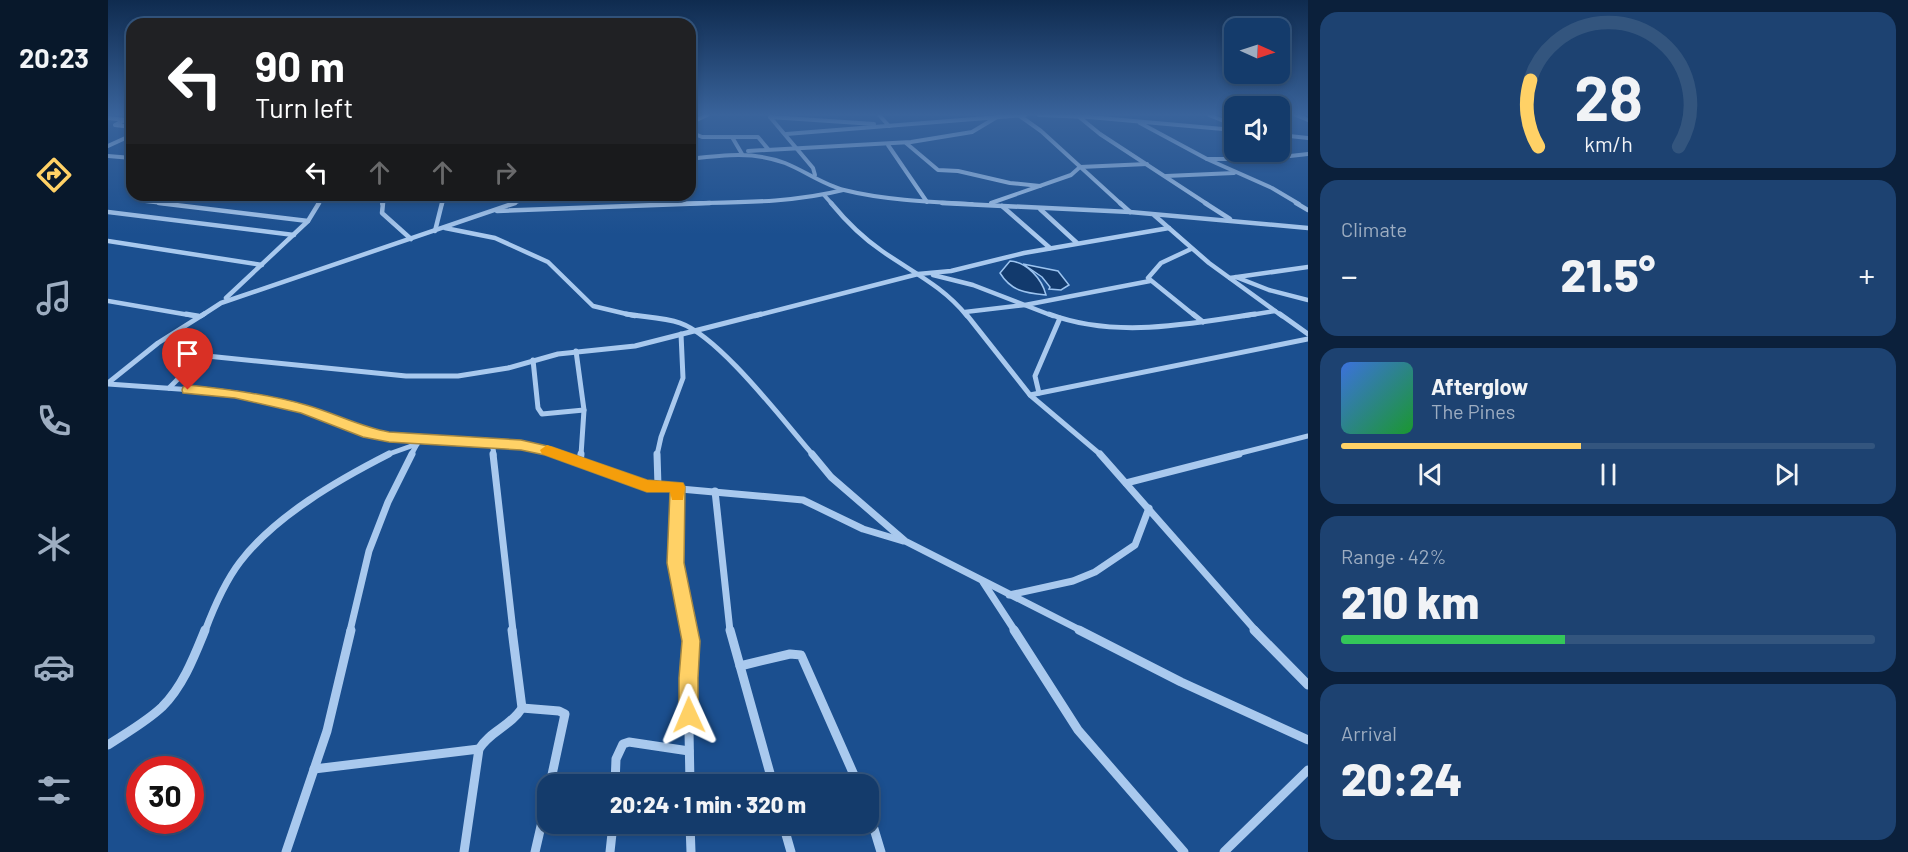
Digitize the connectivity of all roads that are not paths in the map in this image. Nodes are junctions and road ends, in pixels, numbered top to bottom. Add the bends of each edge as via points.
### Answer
1 (726, 155) edge
2 (756, 155) edge
3 (802, 155) edge
4 (895, 155) edge
5 (920, 155) edge
6 (1067, 155) edge
7 (1133, 155) edge
8 (1199, 155) edge
9 (1301, 155) edge
10 (108, 156) edge
11 (126, 158) edge
12 (696, 158) edge
13 (1207, 159) junction
14 (1148, 164) junction
15 (1080, 167) junction
16 (1235, 172) junction
17 (815, 175) junction
18 (1166, 176) junction
19 (1044, 186) junction
20 (843, 190) junction
21 (824, 195) junction
22 (145, 201) dead end
23 (320, 201) edge
24 (383, 201) edge
25 (442, 201) edge
26 (520, 201) edge
27 (927, 202) junction
28 (515, 203) joint
29 (986, 205) junction
30 (1002, 206) junction
31 (1040, 208) junction
32 (1308, 210) edge
33 (493, 211) junction
34 (108, 212) edge
35 (1130, 212) junction
36 (1151, 213) junction
37 (308, 221) junction
38 (1232, 221) junction
39 (445, 228) junction
40 (1169, 228) junction
41 (1308, 228) edge
42 (435, 231) junction
43 (294, 235) junction
44 (411, 239) junction
45 (108, 241) edge
46 (1077, 243) junction
47 (1050, 248) junction
48 (1191, 249) junction
49 (262, 265) junction
50 (1308, 267) edge
51 (926, 273) junction
52 (918, 274) junction
53 (1232, 278) junction
54 (1150, 281) junction
55 (1308, 300) edge
56 (108, 301) edge
57 (118, 303) junction
58 (221, 303) junction
59 (1025, 305) junction
60 (108, 309) edge
61 (1275, 311) junction
62 (965, 312) junction
63 (198, 316) junction
64 (1060, 318) junction
65 (1203, 322) junction
66 (695, 330) junction
67 (681, 334) junction
68 (1308, 337) edge
69 (576, 351) junction
70 (533, 360) junction
71 (108, 383) edge
72 (169, 388) junction
73 (1039, 393) junction
74 (1030, 394) junction
75 (584, 410) junction
76 (1308, 436) edge
77 (418, 442) junction
78 (492, 442) junction
79 (580, 462) junction
80 (1126, 483) junction
81 (658, 486) junction
82 (678, 487) junction
83 (715, 491) junction
84 (1149, 508) junction
85 (905, 541) junction
86 (982, 582) junction
87 (1008, 595) junction
88 (740, 666) junction
89 (1308, 685) edge
90 (522, 708) junction
91 (1308, 740) edge
92 (108, 744) edge
93 (479, 749) junction
94 (689, 751) junction
95 (314, 769) junction
96 (1308, 770) edge
97 (552, 774) edge
98 (616, 774) edge
99 (690, 774) edge
100 (769, 774) edge
101 (854, 774) edge
102 (539, 834) edge
103 (612, 834) edge
104 (690, 834) edge
105 (786, 834) edge
106 (876, 834) edge
107 (286, 852) edge
108 (464, 852) edge
109 (535, 852) edge
110 (610, 852) edge
111 (691, 852) edge
112 (791, 852) edge
113 (881, 852) edge
114 (1184, 852) edge
115 (1224, 852) edge

1 - 12 street
2 - 17 street
3 - 17 street
4 - 27 street
5 - 19 street via 938,170
6 - 15 street
7 - 14 street
8 - 13 street
9 - 13 street
10 - 11 street
13 - 16 street
14 - 15 street
14 - 18 street
15 - 19 street
15 - 35 street
16 - 18 street
16 - 32 street
17 - 20 street
18 - 38 street
19 - 29 street
20 - 21 street
20 - 27 street
21 - 33 street via 694,205
21 - 52 street via 880,250
22 - 37 street
23 - 37 street
24 - 44 street via 382,213
25 - 42 street
26 - 28 street
27 - 29 street
28 - 33 street
29 - 30 street
30 - 31 street
30 - 47 street
31 - 35 street
31 - 46 street
33 - 39 street
34 - 43 street
35 - 36 street
36 - 38 street
36 - 40 street
37 - 43 street
38 - 41 street
39 - 42 street
39 - 66 street via 495,238 548,262 593,306 680,323
40 - 46 street
40 - 48 street
42 - 44 street
43 - 49 street
44 - 58 street
45 - 49 street
46 - 47 street
47 - 51 street
48 - 53 street
48 - 54 street via 1157,266 1149,274
49 - 58 street
50 - 53 street
51 - 52 street
51 - 59 street via 973,285
52 - 62 street via 943,289
52 - 66 street
53 - 55 street
53 - 61 street
54 - 59 street
54 - 65 street
56 - 57 street
57 - 60 street
57 - 63 street
58 - 63 street
59 - 62 street
59 - 64 street
61 - 65 street
61 - 68 street
62 - 74 street
63 - 71 street
64 - 65 street via 1118,328
64 - 73 street via 1035,376
66 - 67 street
66 - 85 street via 755,387 831,477
67 - 69 street via 635,346
67 - 81 street via 683,378 657,452
68 - 73 street
69 - 70 street
69 - 75 street
70 - 72 street via 488,372 432,377 207,356
70 - 75 street via 542,414
71 - 72 street
72 - 77 street via 235,393 304,409 368,434
73 - 74 street
74 - 80 street via 1102,456
75 - 79 street
76 - 80 street
77 - 78 street
77 - 92 street via 392,452 282,518 261,538 229,579 170,699
77 - 95 street via 369,551 327,730
78 - 79 street via 547,450
78 - 90 street
79 - 81 street via 636,483
80 - 84 street
81 - 82 street
82 - 83 street
82 - 94 street via 676,563 691,641
83 - 85 street via 803,500 863,529
83 - 88 street via 727,612
84 - 87 street via 1135,545 1095,572 1073,581
84 - 89 street via 1258,634
85 - 86 street
86 - 87 street
86 - 114 street via 1078,730
87 - 91 street via 1180,682
88 - 100 street
88 - 101 street via 801,655
90 - 93 street via 511,723 485,738
90 - 97 street via 565,714
93 - 95 street
93 - 108 street
94 - 98 street via 621,744
94 - 99 street
95 - 107 street
96 - 115 street
102 - 109 street
103 - 110 street
104 - 111 street
105 - 112 street
106 - 113 street

